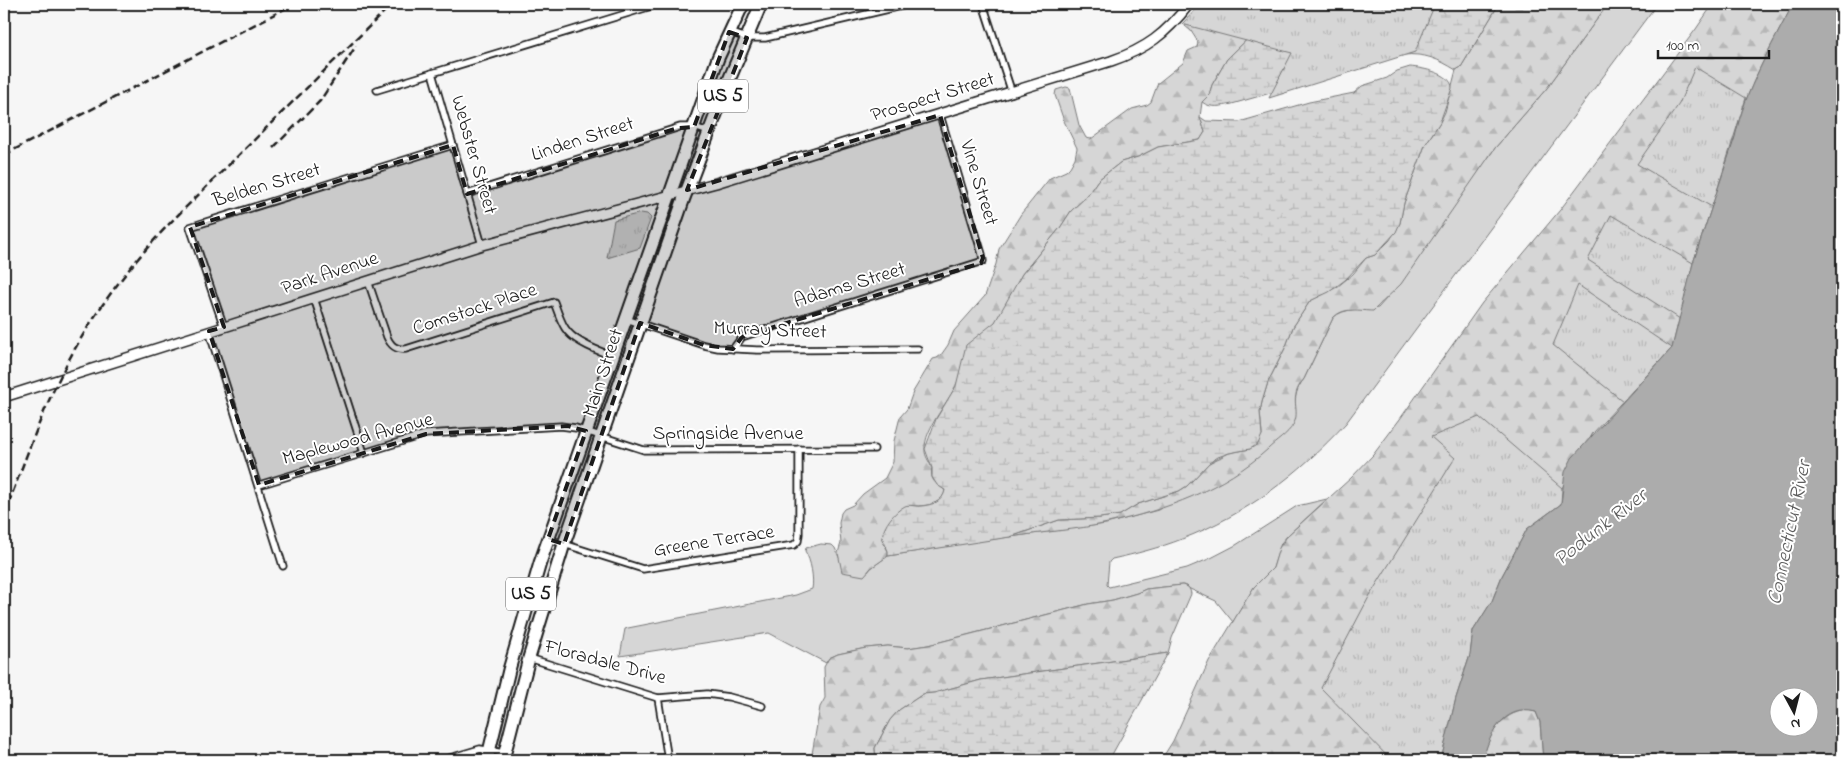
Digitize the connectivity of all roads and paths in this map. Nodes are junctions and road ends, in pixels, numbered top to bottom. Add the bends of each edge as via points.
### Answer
1 (658, 4) edge
2 (743, 4) edge
3 (761, 4) edge
4 (910, 4) edge
5 (983, 4) edge
6 (1189, 4) edge
7 (729, 32) junction
8 (747, 38) junction
9 (432, 73) junction
10 (377, 90) dead end
11 (1012, 93) junction
12 (940, 115) junction
13 (694, 127) junction
14 (709, 132) junction
15 (453, 145) junction
16 (687, 190) junction
17 (467, 194) junction
18 (670, 194) junction
19 (482, 245) junction
20 (983, 261) joint
21 (368, 281) junction
22 (314, 298) junction
23 (626, 319) junction
24 (640, 323) junction
25 (224, 327) junction
26 (209, 331) junction
27 (733, 349) junction
28 (918, 349) dead end
29 (613, 356) junction
30 (4, 397) edge
31 (586, 431) junction
32 (602, 437) junction
33 (799, 449) junction
34 (874, 450) dead end
35 (364, 453) junction
36 (259, 485) junction
37 (548, 539) junction
38 (564, 544) junction
39 (283, 566) dead end
40 (529, 658) junction
41 (658, 698) junction
42 (762, 706) dead end
43 (488, 755) edge
44 (503, 757) edge
45 (443, 760) edge
46 (668, 760) edge

1 - 9 street
2 - 7 highway, Main Street / US 5
3 - 8 highway, Main Street / US 5
4 - 8 street via 765,38
5 - 11 street
6 - 11 street, Prospect Street via 1165,32 1142,49
7 - 8 street
7 - 13 highway, Main Street / US 5
8 - 14 highway, Main Street / US 5
9 - 10 street
9 - 15 street, Webster Street
11 - 12 street, Prospect Street
12 - 16 street, Prospect Street
12 - 20 street, Vine Street
13 - 14 street, Linden Street
13 - 17 street, Linden Street via 678,128
13 - 18 highway, Main Street / US 5
14 - 16 highway, Main Street / US 5
15 - 17 street, Webster Street
15 - 25 street, Belden Street via 190,227
16 - 18 street, Prospect Street
16 - 24 highway, Main Street / US 5
17 - 19 street, Webster Street
18 - 19 street, Park Avenue
18 - 23 highway, Main Street / US 5
19 - 21 street, Park Avenue
20 - 27 street, Adams Street via 742,337
21 - 22 street, Park Avenue
21 - 29 street, Comstock Place via 387,337 397,349 406,349 554,302 568,332
22 - 25 street, Park Avenue
22 - 35 street
23 - 24 street, Murray Street
23 - 29 highway, Main Street / US 5
24 - 27 street, Murray Street via 704,345
24 - 32 highway, Main Street / US 5
25 - 26 street, Park Avenue
26 - 30 street, Park Avenue
26 - 36 street
27 - 28 street, Murray Street
29 - 31 highway, Main Street / US 5
31 - 32 street, Springside Avenue
31 - 35 street, Maplewood Avenue via 561,426 436,433
31 - 37 highway, Main Street / US 5
32 - 33 street, Springside Avenue via 644,450
32 - 38 highway, Main Street / US 5
33 - 34 street, Springside Avenue
33 - 38 street, Greene Terrace via 798,541 794,545 643,569
35 - 36 street, Maplewood Avenue
36 - 39 street
37 - 38 street, Greene Terrace
37 - 43 highway, Main Street / US 5 via 514,652
38 - 40 highway, Main Street / US 5
40 - 41 street, Floradale Drive
40 - 44 highway, Main Street / US 5
41 - 42 street, Floradale Drive via 707,694
41 - 46 street
43 - 44 street
43 - 45 street via 477,750

